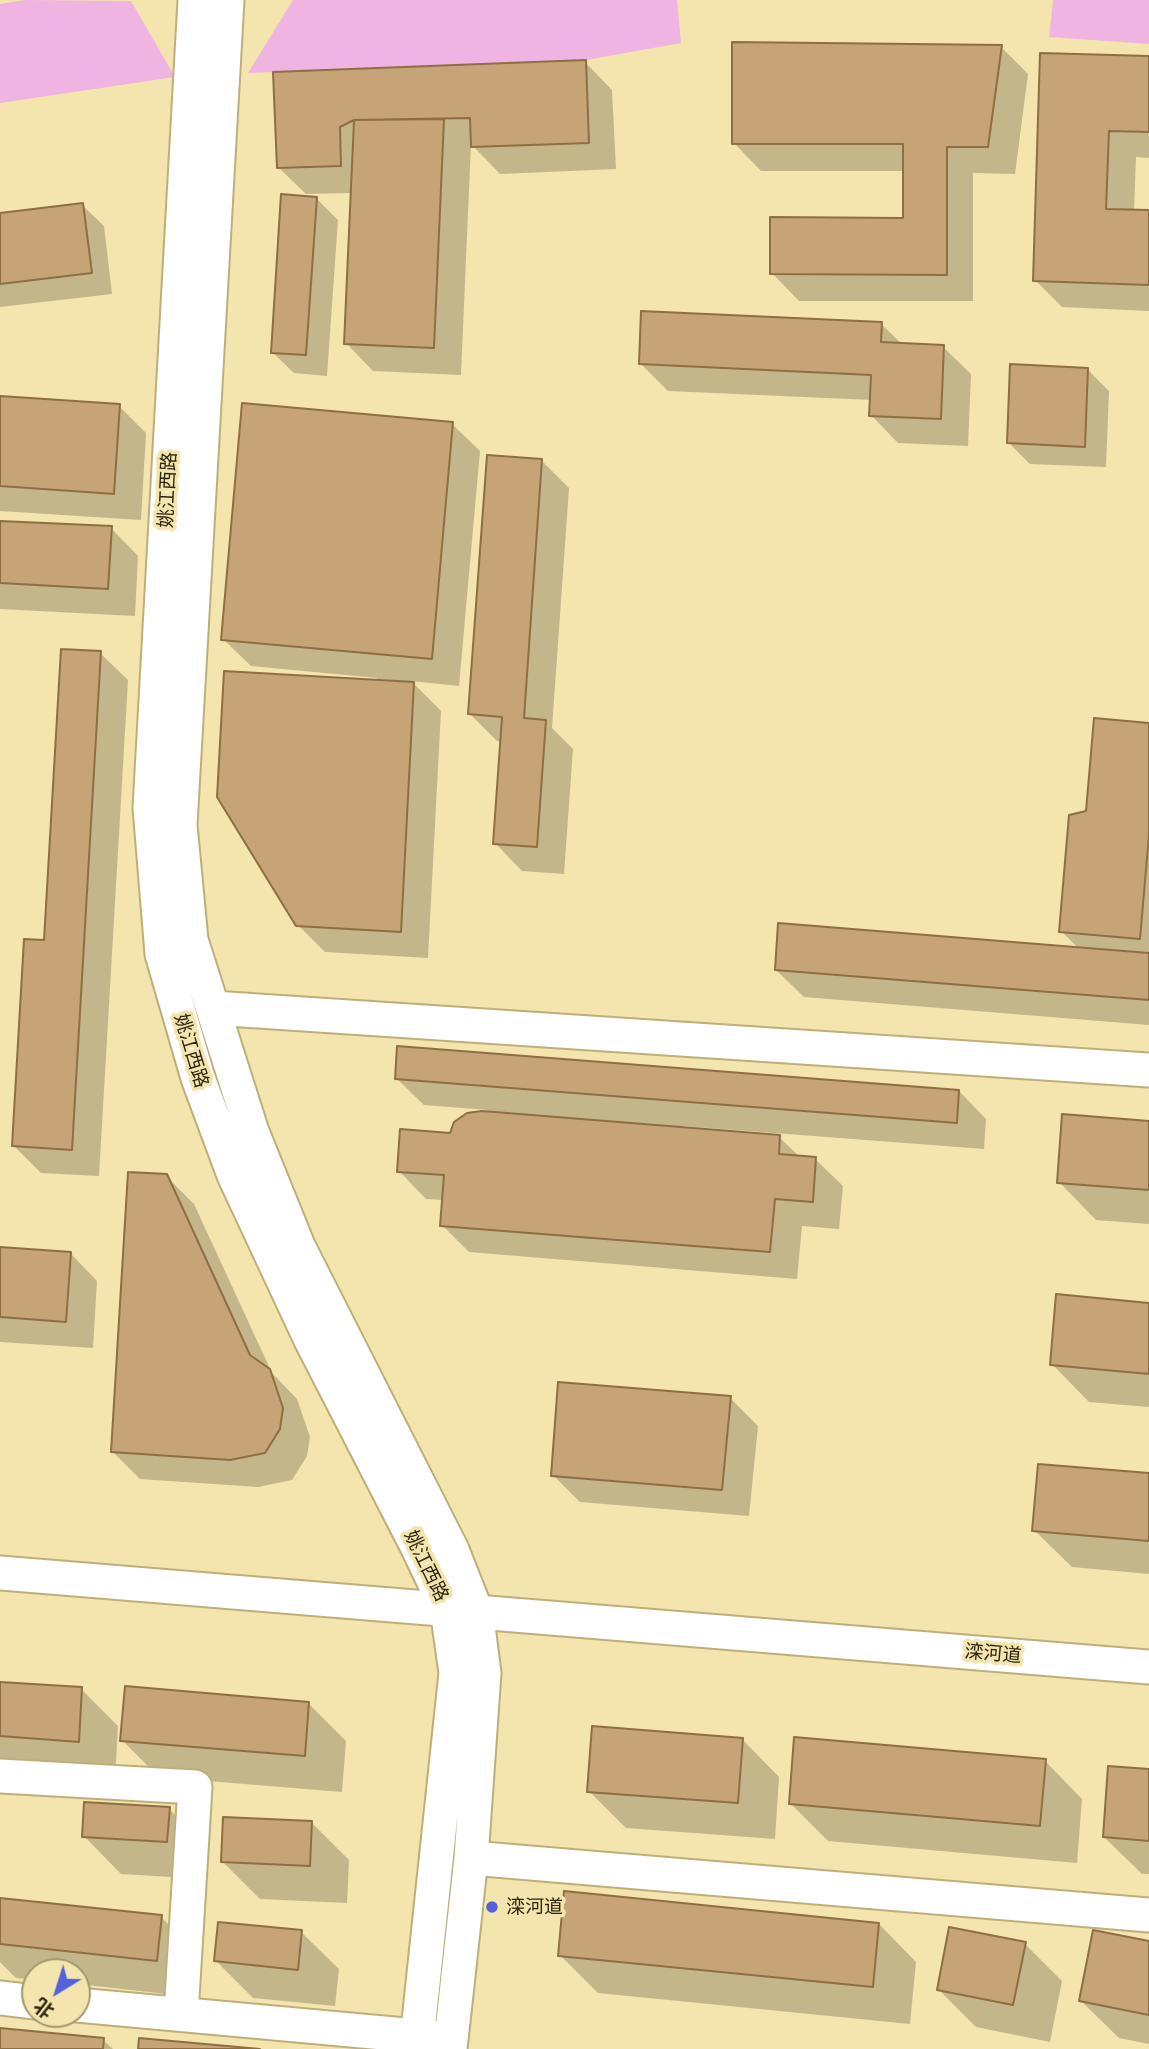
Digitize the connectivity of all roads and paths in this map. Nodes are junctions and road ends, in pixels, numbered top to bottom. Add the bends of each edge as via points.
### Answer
1 (195, 0) edge
2 (227, 0) edge
3 (213, 1008) junction
4 (1149, 1070) edge
5 (0, 1573) edge
6 (461, 1610) junction
7 (1149, 1667) edge
8 (0, 1776) edge
9 (471, 1858) junction
10 (1149, 1915) edge
11 (0, 1998) edge
12 (21, 2000) edge
13 (91, 2006) edge
14 (181, 2014) junction
15 (416, 2042) edge
16 (450, 2044) edge

1 - 6 street, 姚江西路 via 150,808 162,954 198,1078 234,1175 311,1340 417,1546
2 - 3 street, 姚江西路 via 180,825 191,940
3 - 4 street
3 - 6 street, 姚江西路 via 252,1132 298,1247 452,1550
5 - 6 street, 滦河道
6 - 7 street, 滦河道
6 - 9 street, 姚江西路 via 484,1673
6 - 15 street, 姚江西路
8 - 14 street via 195,1787
9 - 10 street
9 - 16 street, 姚江西路
11 - 12 street
13 - 14 street
14 - 15 street
15 - 16 street

